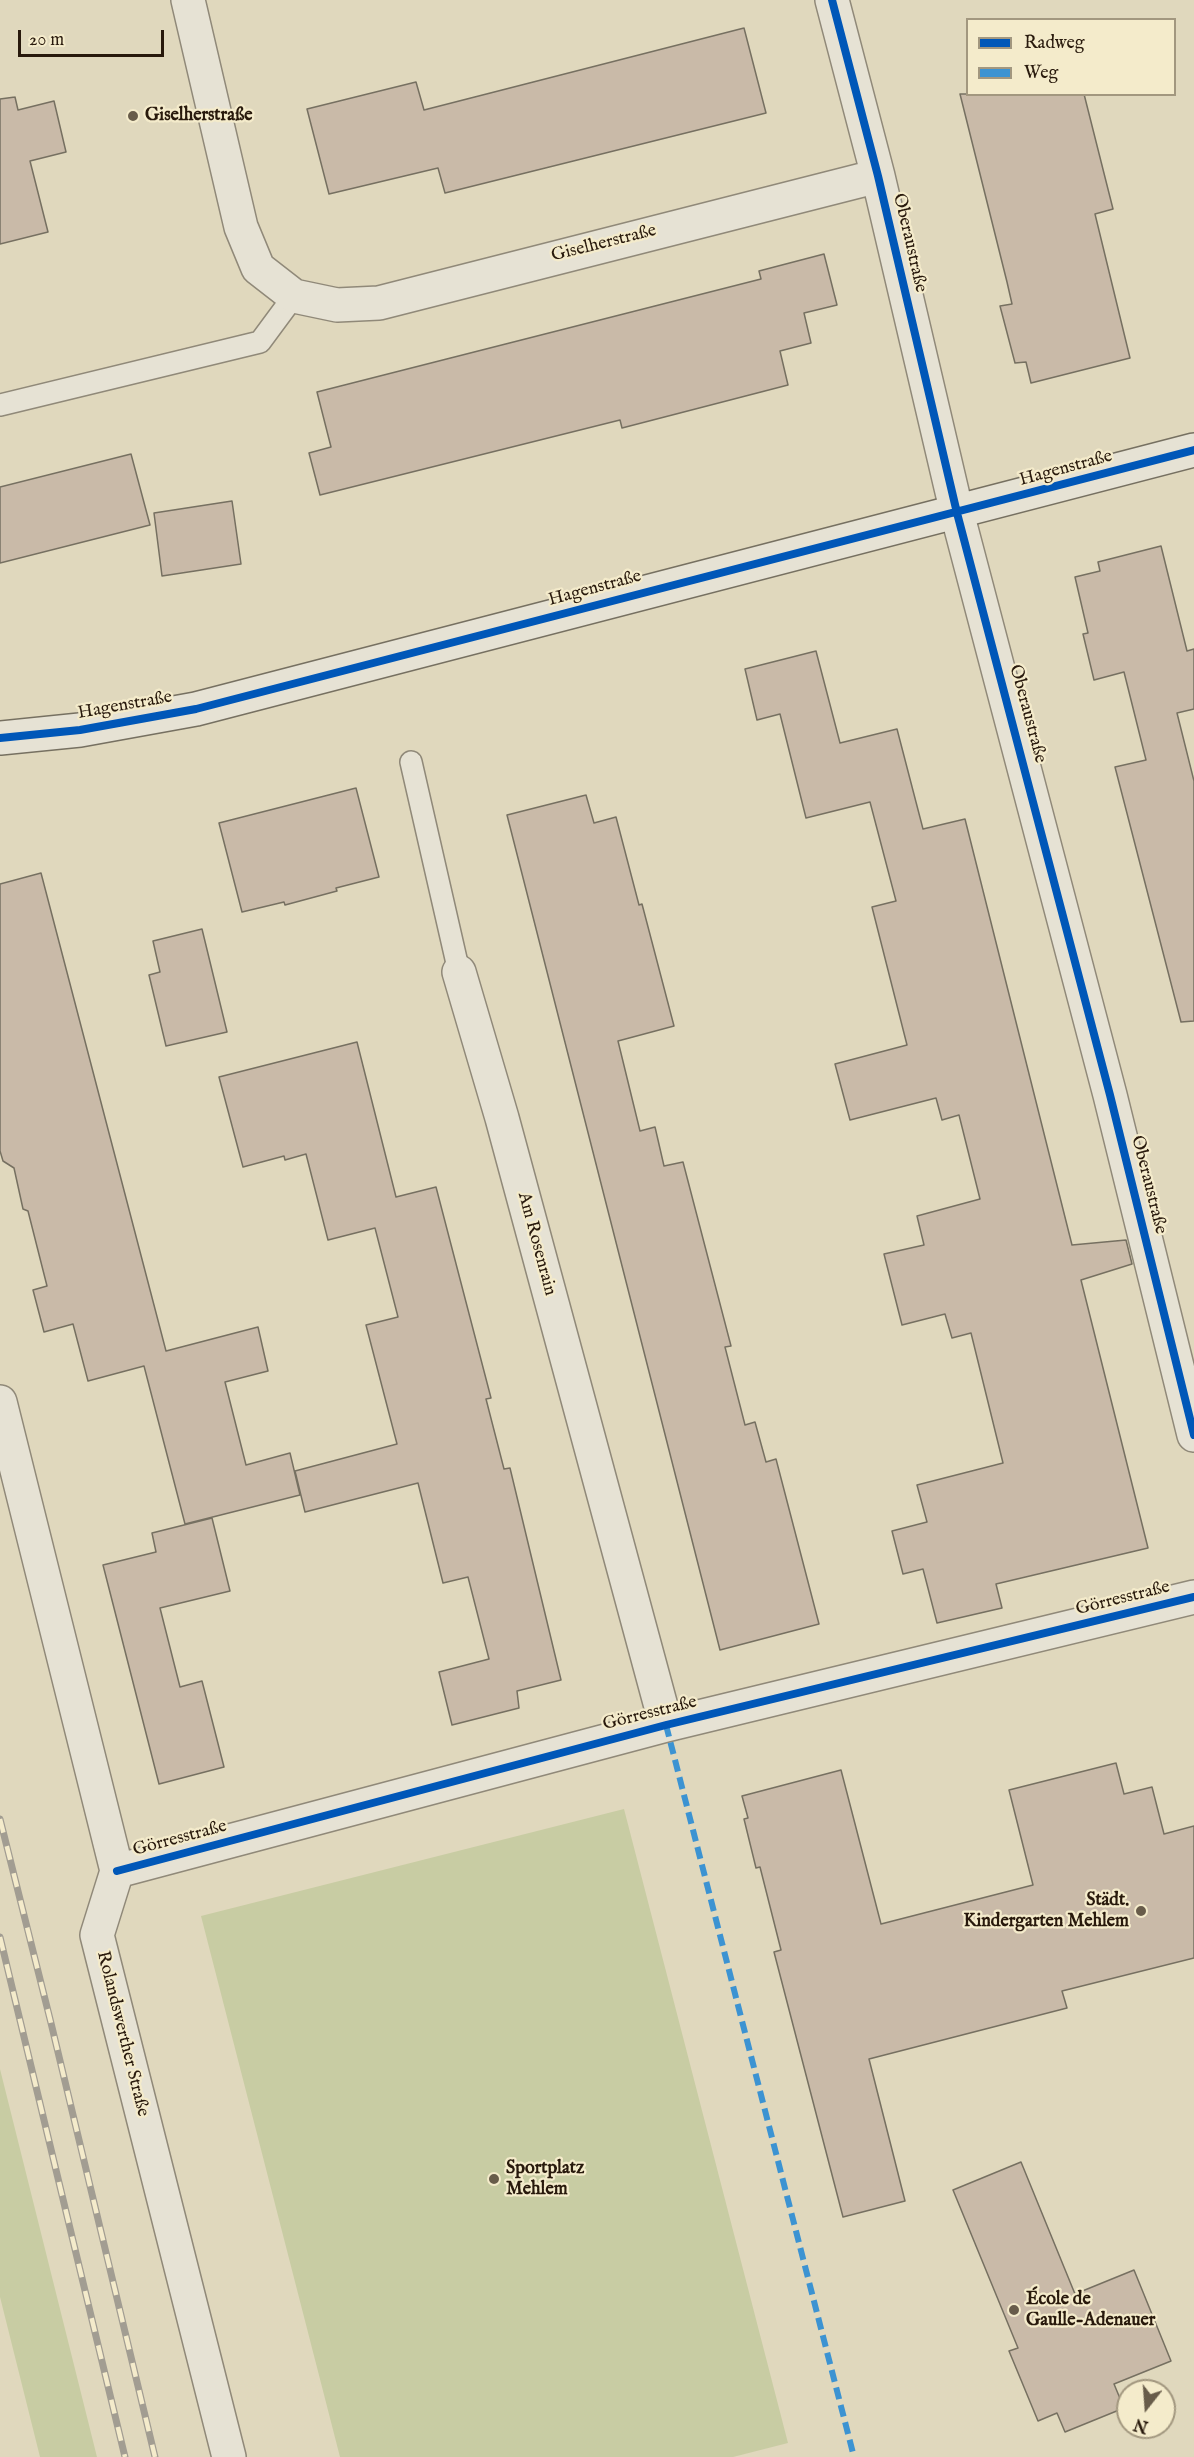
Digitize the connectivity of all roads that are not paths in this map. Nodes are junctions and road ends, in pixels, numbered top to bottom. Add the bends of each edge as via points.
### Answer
1 (188, 0) edge
2 (832, 0) edge
3 (878, 176) junction
4 (294, 296) junction
5 (0, 405) edge
6 (1194, 450) edge
7 (957, 513) junction
8 (0, 738) edge
9 (411, 762) dead end
10 (459, 972) joint
11 (0, 1402) edge
12 (1194, 1435) edge
13 (1194, 1597) edge
14 (666, 1725) junction
15 (117, 1871) junction
16 (229, 2457) edge

1 - 4 street, Giselherstraße via 241,227 258,268
2 - 3 street, Oberaustraße
3 - 4 street, Giselherstraße via 379,303 337,305
3 - 7 street, Oberaustraße
4 - 5 lane via 260,342
6 - 7 street, Hagenstraße
7 - 8 street, Hagenstraße via 196,709 80,730
7 - 12 street, Oberaustraße via 1110,1095
9 - 10 lane, Am Rosenrain
10 - 14 street, Am Rosenrain
11 - 15 street
13 - 14 street, Görresstraße
14 - 15 street, Görresstraße
15 - 16 street, Rolandswerther Straße via 97,1935

